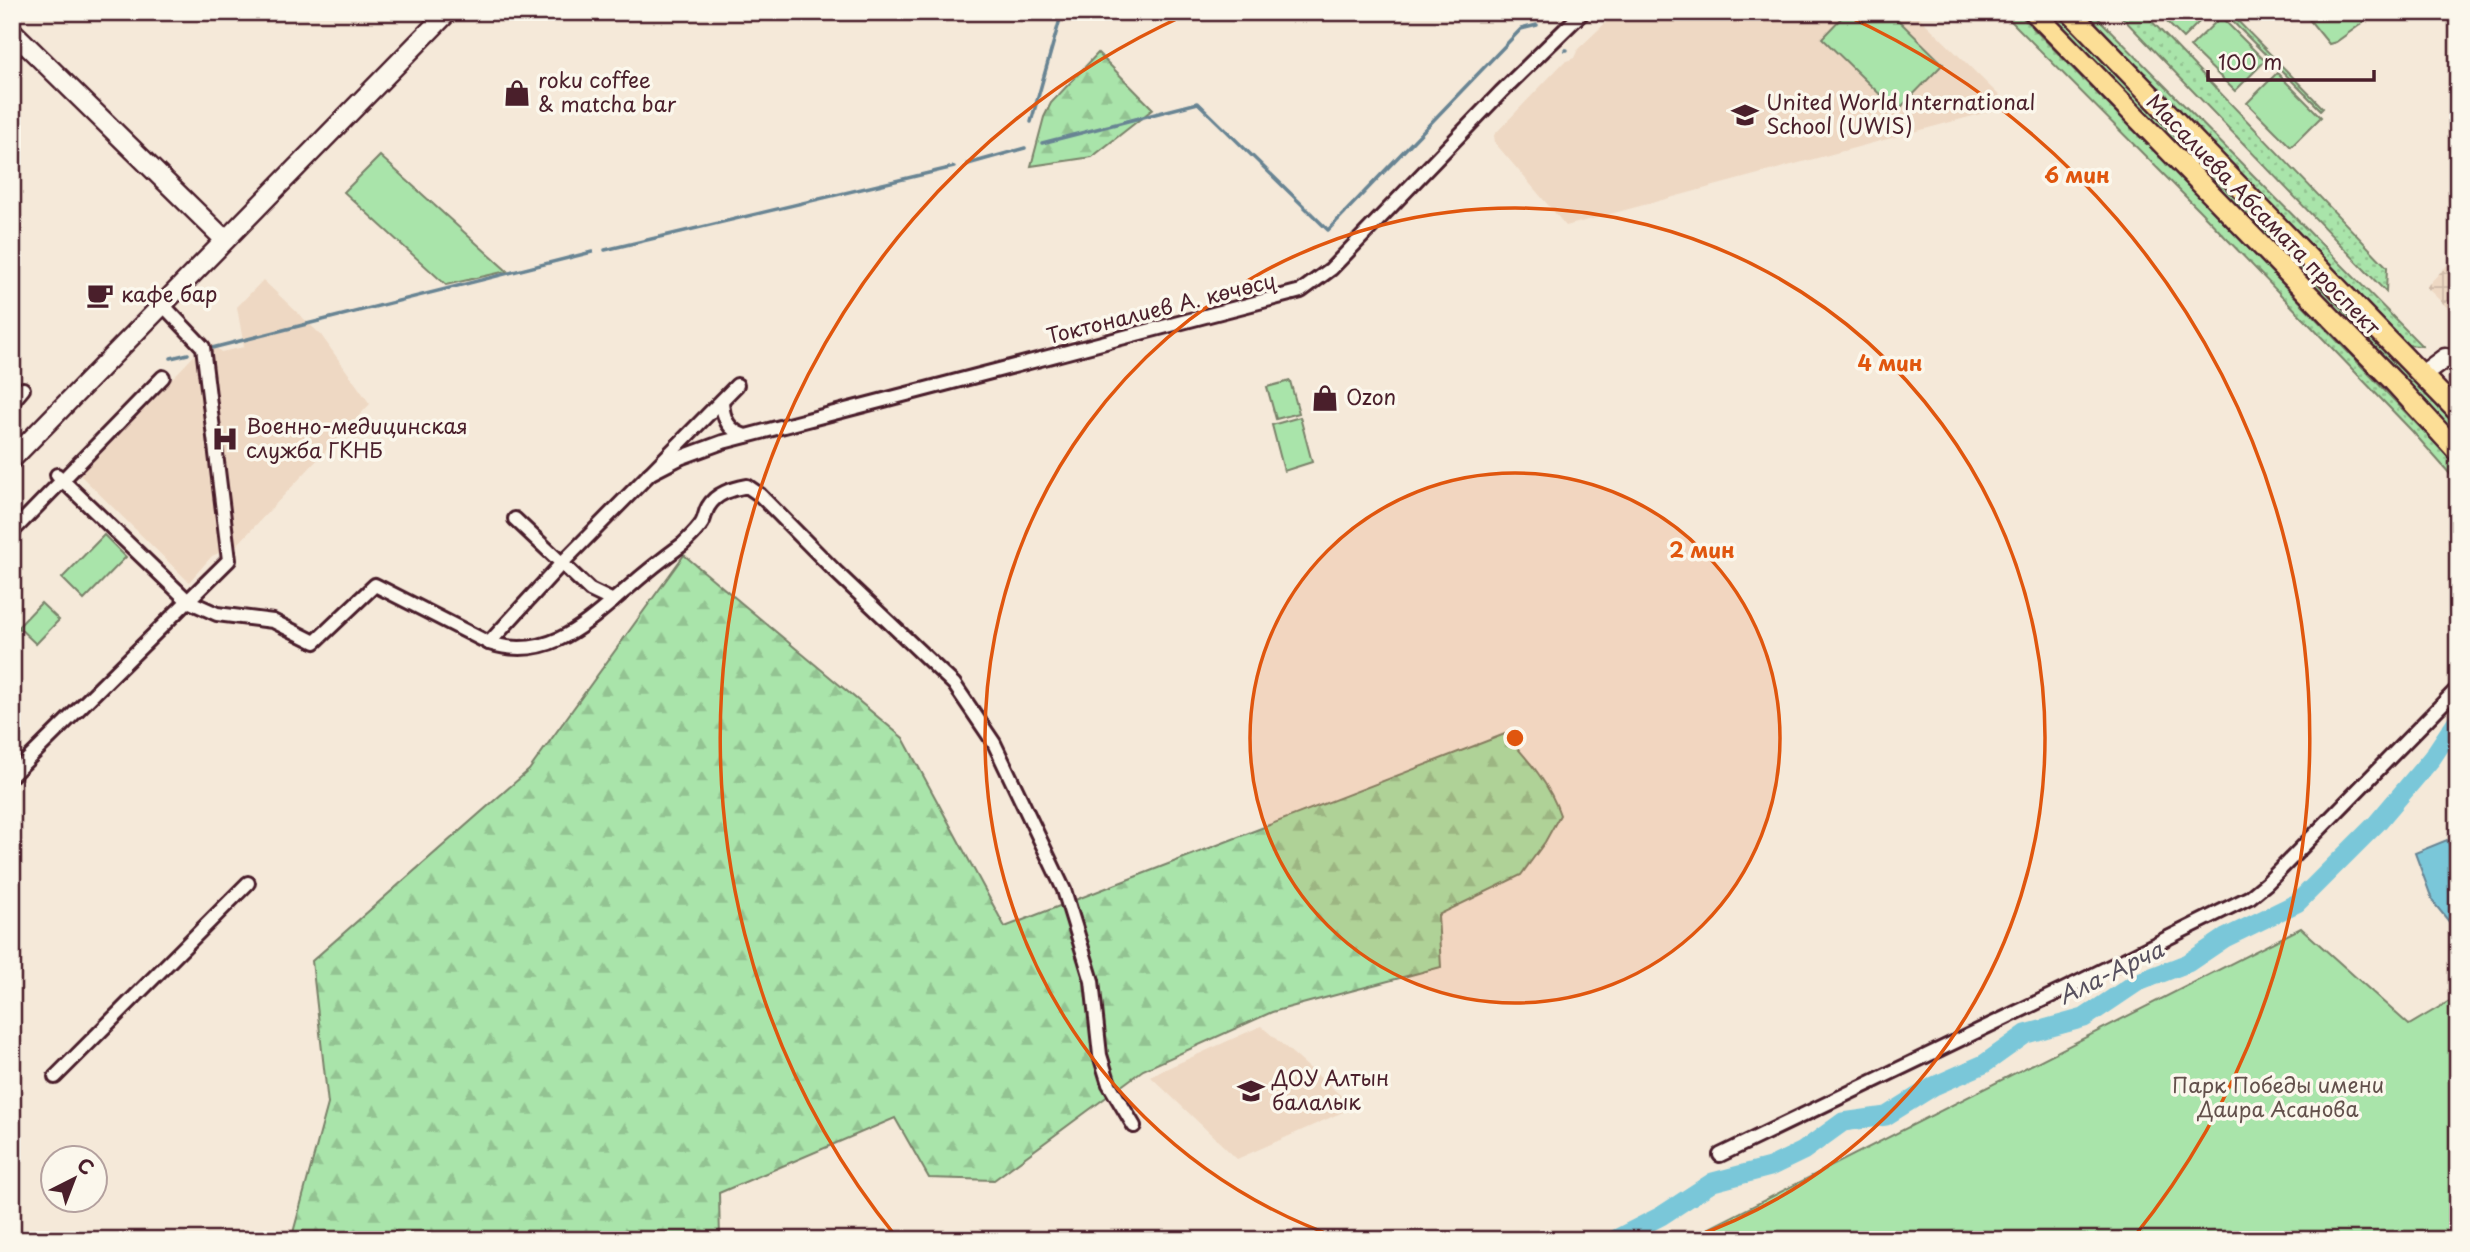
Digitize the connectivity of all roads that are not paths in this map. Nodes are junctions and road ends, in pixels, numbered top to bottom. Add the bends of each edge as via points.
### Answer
1 (448, 12) edge
2 (1584, 12) edge
3 (2034, 12) edge
4 (2070, 12) edge
5 (16, 42) edge
6 (225, 240) junction
7 (163, 305) junction
8 (2458, 360) edge
9 (2421, 375) junction
10 (163, 377) dead end
11 (737, 385) dead end
12 (722, 401) junction
13 (2458, 412) edge
14 (746, 436) junction
15 (2458, 452) edge
16 (12, 459) edge
17 (649, 474) junction
18 (60, 478) junction
19 (515, 519) dead end
20 (12, 532) edge
21 (562, 563) junction
22 (188, 601) junction
23 (613, 601) junction
24 (489, 643) junction
25 (2458, 688) edge
26 (12, 775) edge
27 (248, 883) dead end
28 (55, 1077) dead end
29 (1135, 1126) dead end
30 (1720, 1155) dead end

1 - 6 main road
2 - 14 street, Токтоналиев А. көчөсү via 1331,269 1301,291
3 - 15 main road, Масалиева Абсамата проспект
4 - 9 main road, Масалиева Абсамата проспект
5 - 6 main road
6 - 7 main road
7 - 16 main road
7 - 22 street via 203,347 229,560
8 - 9 main road via 2445,358
9 - 13 main road, Масалиева Абсамата проспект
10 - 18 street
11 - 12 street
12 - 14 street via 726,422
12 - 17 street
14 - 17 street, Токтоналиев А. көчөсү via 702,449
17 - 21 street
18 - 20 street
18 - 22 street
19 - 21 street
21 - 23 street via 590,590
21 - 24 street
22 - 24 street via 217,614 273,621 315,642 375,585
22 - 26 street
23 - 24 street via 573,633 537,647 509,649
23 - 29 street via 683,544 717,496 747,486 954,684 994,743 1064,890 1092,981 1100,1055 1109,1084
25 - 30 street via 2250,897
27 - 28 street

